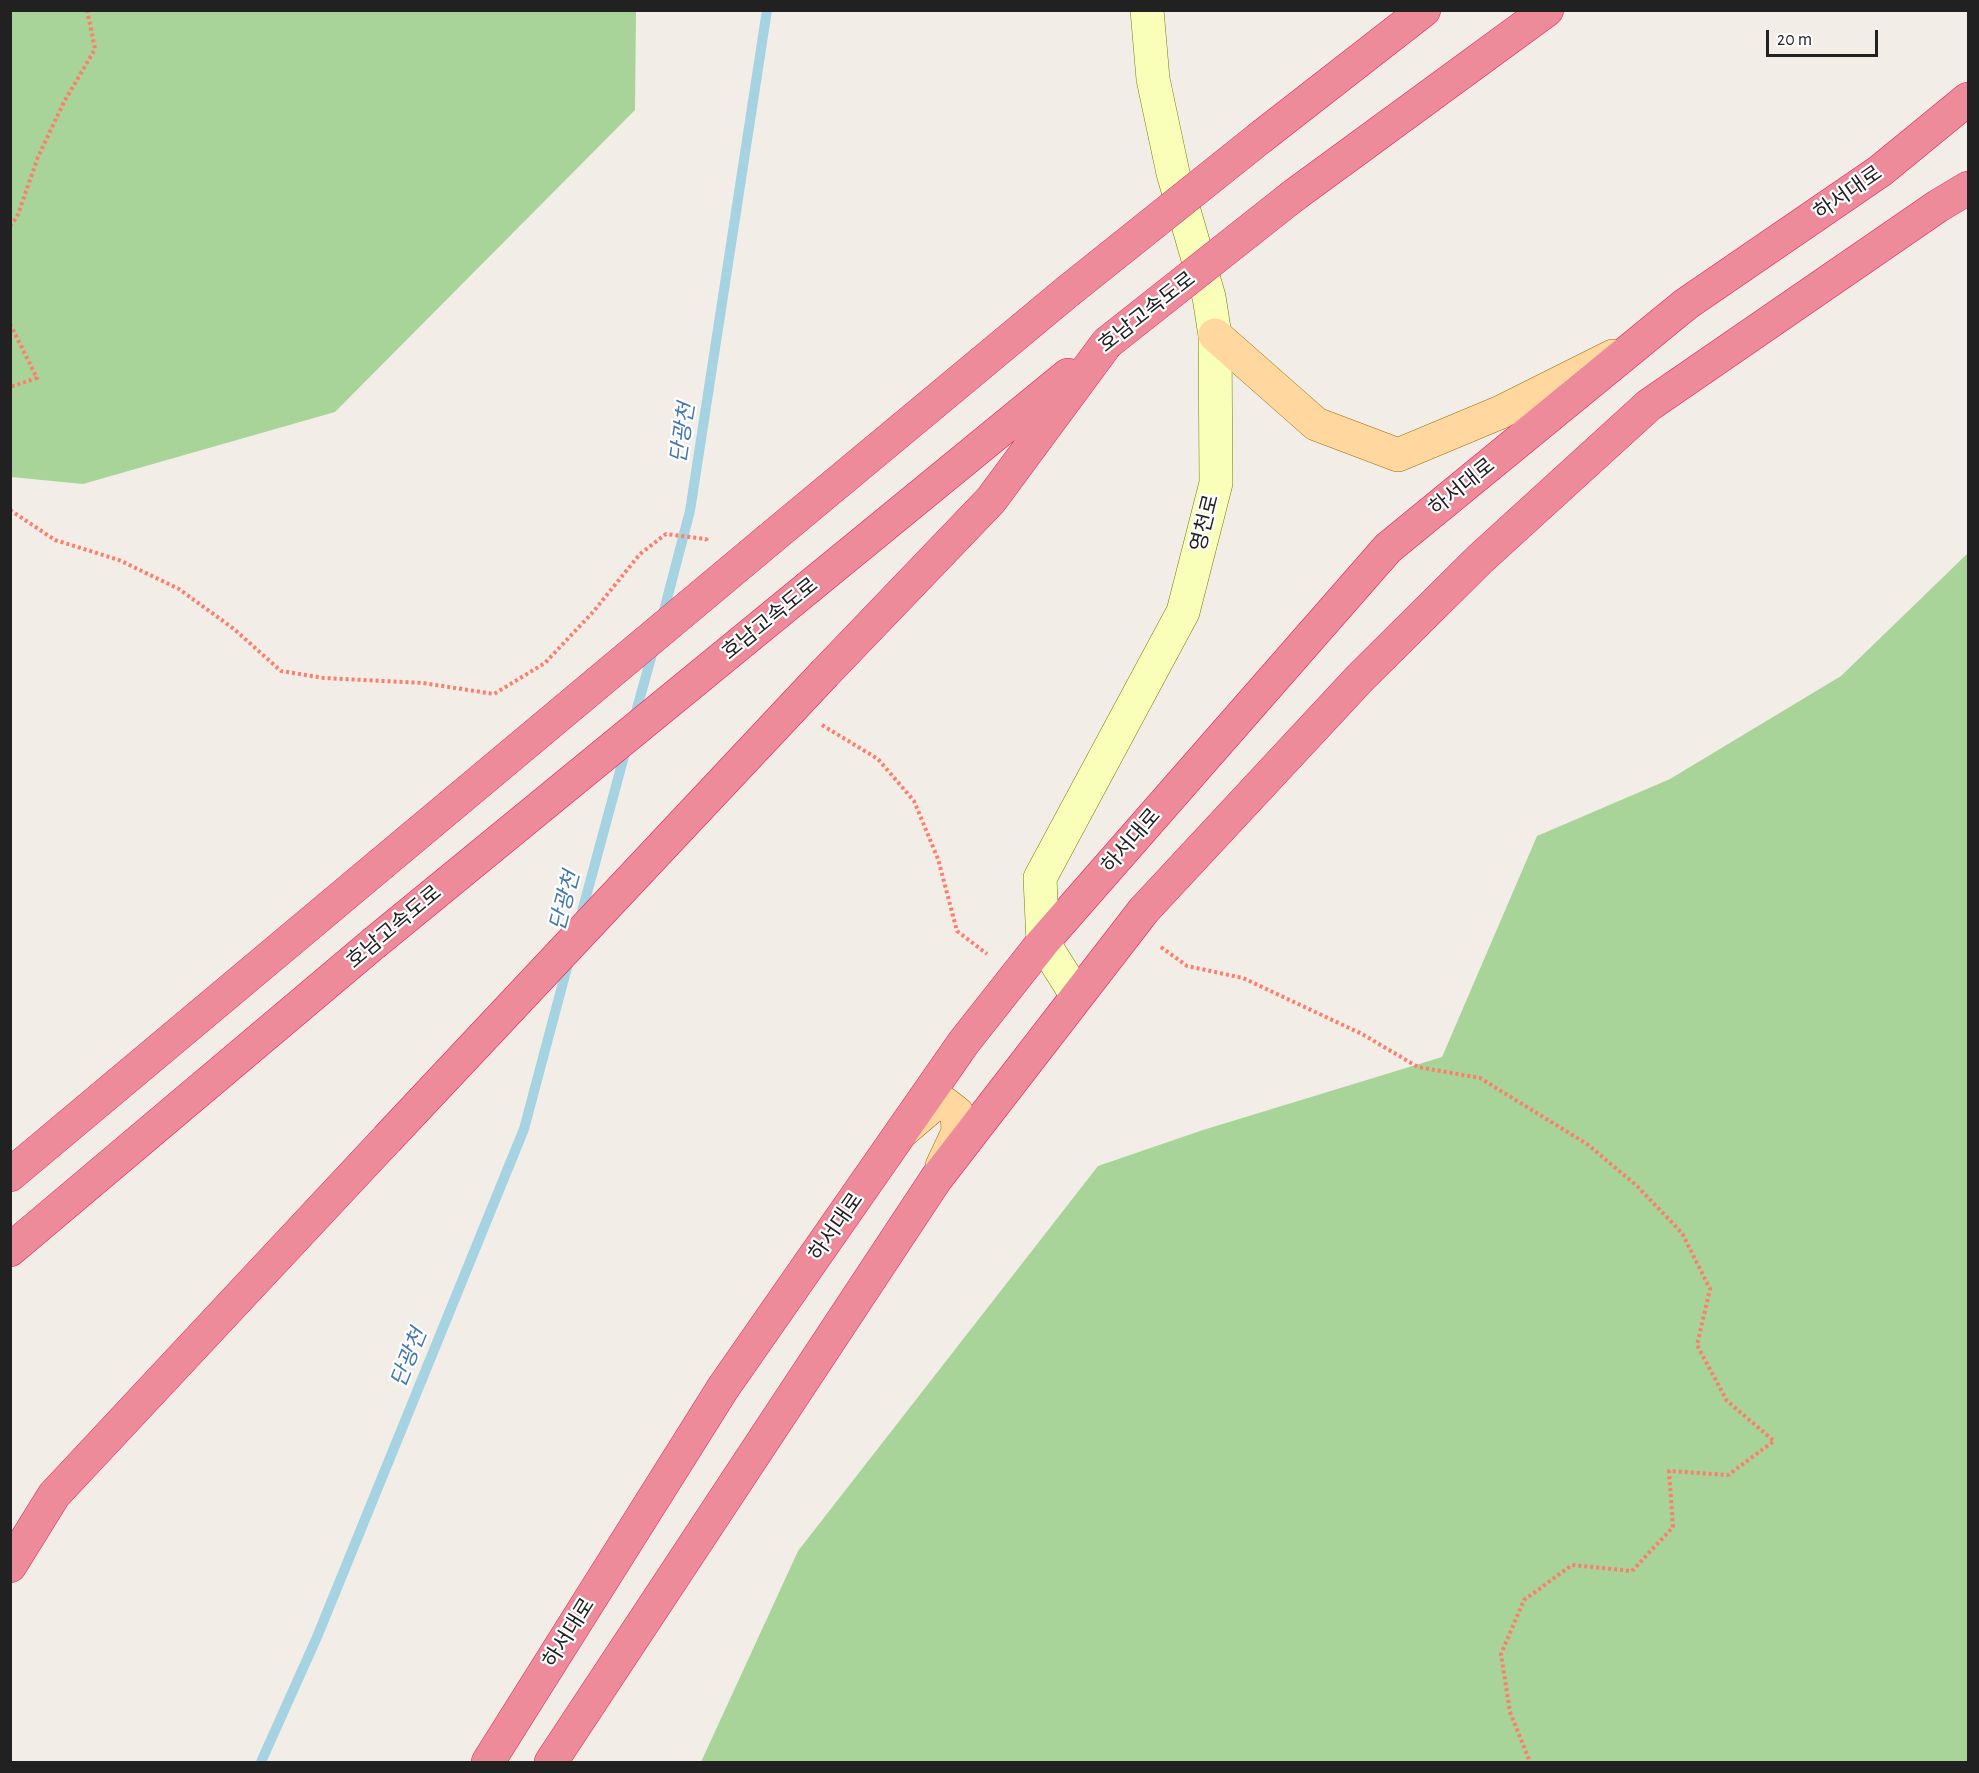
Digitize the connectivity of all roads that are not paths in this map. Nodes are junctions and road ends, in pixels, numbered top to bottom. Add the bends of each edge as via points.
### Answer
1 (1148, 10) edge
2 (1424, 10) edge
3 (1547, 10) edge
4 (1968, 99) edge
5 (1968, 188) edge
6 (1215, 335) junction
7 (1107, 343) junction
8 (1639, 343) junction
9 (1042, 942) junction
10 (1077, 996) junction
11 (901, 1132) junction
12 (12, 1173) edge
13 (936, 1179) junction
14 (10, 1250) edge
15 (10, 1566) edge
16 (488, 1762) edge
17 (551, 1762) edge

1 - 6 street, 영천로 via 1156,89 1173,173 1209,297
2 - 12 highway, bridge via 1067,292
3 - 7 highway, 호남고속도로, bridge via 1293,196
4 - 8 highway, 하서대로 via 1880,171 1686,304
5 - 10 highway via 1649,405 1480,559 1360,678 1144,910
6 - 8 main road via 1316,424 1398,455 1501,411
6 - 9 street, 영천로 via 1216,483 1183,612 1040,878
7 - 14 highway, 호남고속도로, bridge via 373,944
7 - 15 highway, bridge via 991,500 54,1495
8 - 9 highway, 하서대로 via 1388,548
9 - 10 street
9 - 11 highway, 하서대로 via 964,1042
10 - 13 highway
11 - 13 main road via 931,1107 944,1102 957,1113 958,1132
11 - 16 highway, 하서대로 via 723,1388
13 - 17 highway

